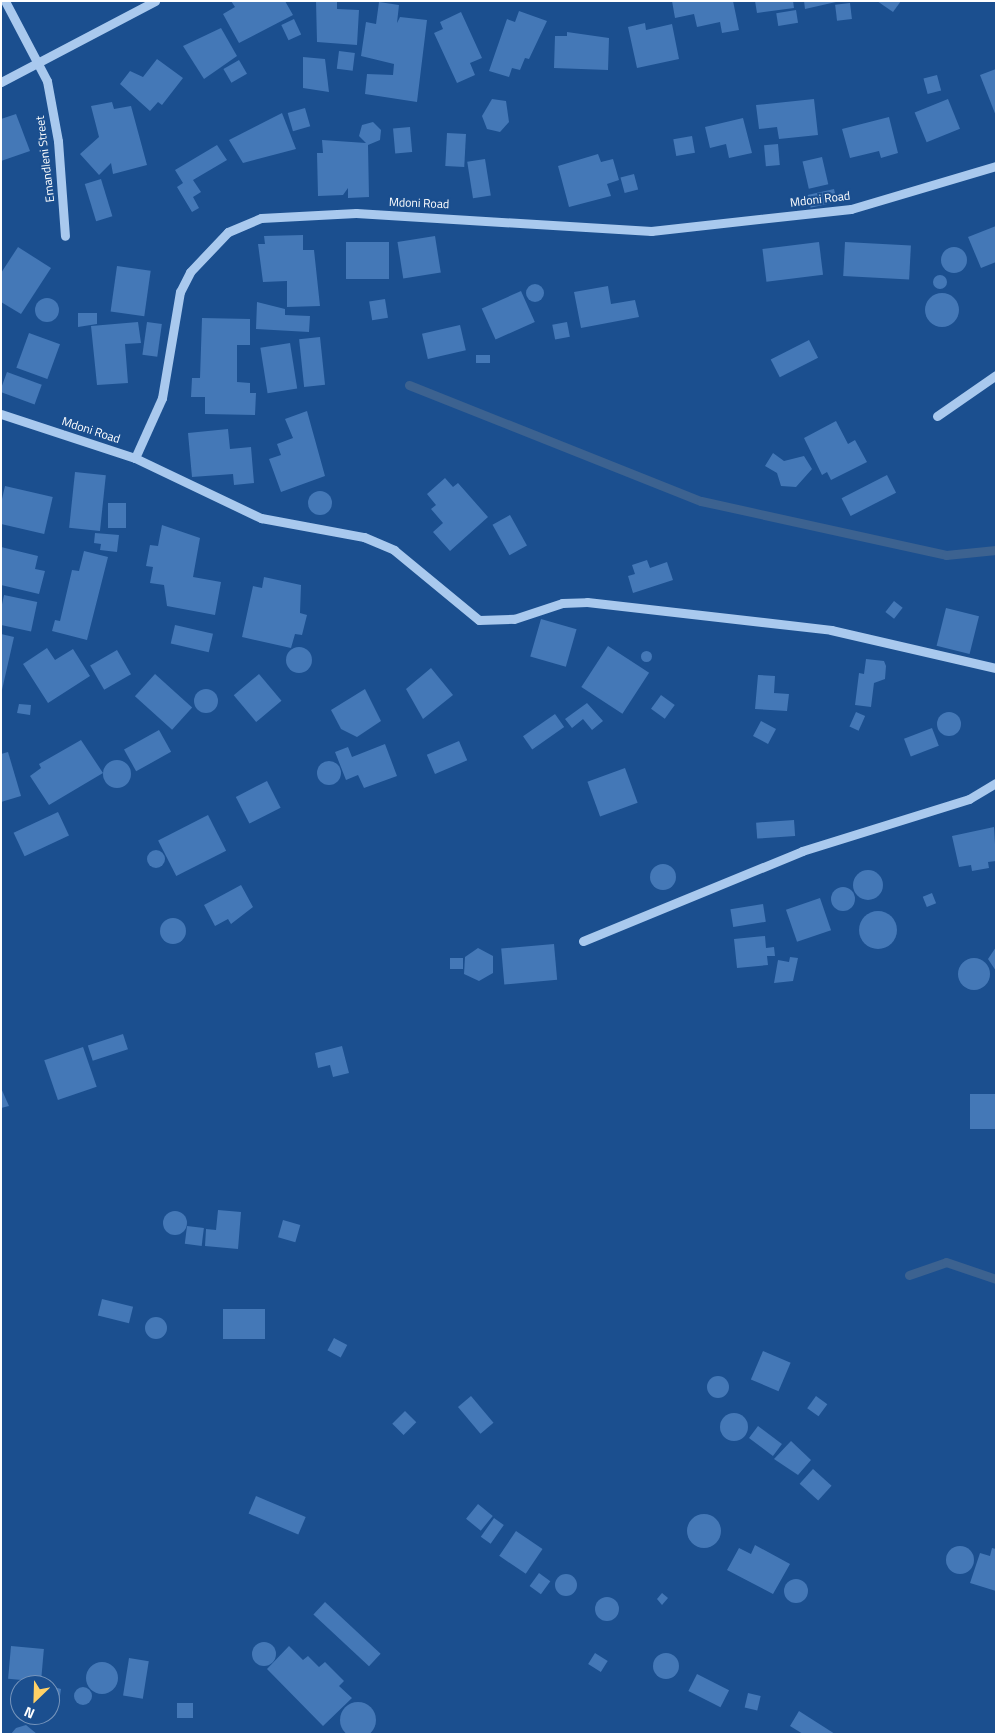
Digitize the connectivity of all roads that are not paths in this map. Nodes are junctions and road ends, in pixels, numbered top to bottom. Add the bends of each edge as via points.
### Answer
1 (4, 1) edge
2 (156, 1) edge
3 (38, 63) junction
4 (1, 82) edge
5 (996, 166) edge
6 (66, 236) dead end
7 (996, 375) edge
8 (1, 414) edge
9 (937, 416) dead end
10 (135, 458) junction
11 (996, 668) edge
12 (996, 783) edge
13 (583, 941) dead end

1 - 3 street, Emandleni Street
2 - 3 street
3 - 4 street
3 - 6 street, Emandleni Street via 47,81 58,141
5 - 10 street, Mdoni Road via 851,209 651,231 356,213 261,218 228,232 190,272 180,292 162,398
7 - 9 street
8 - 10 street, Mdoni Road
10 - 11 street via 261,518 364,537 394,550 478,620 514,619 554,605 587,602 831,630
12 - 13 street via 969,799 802,851

